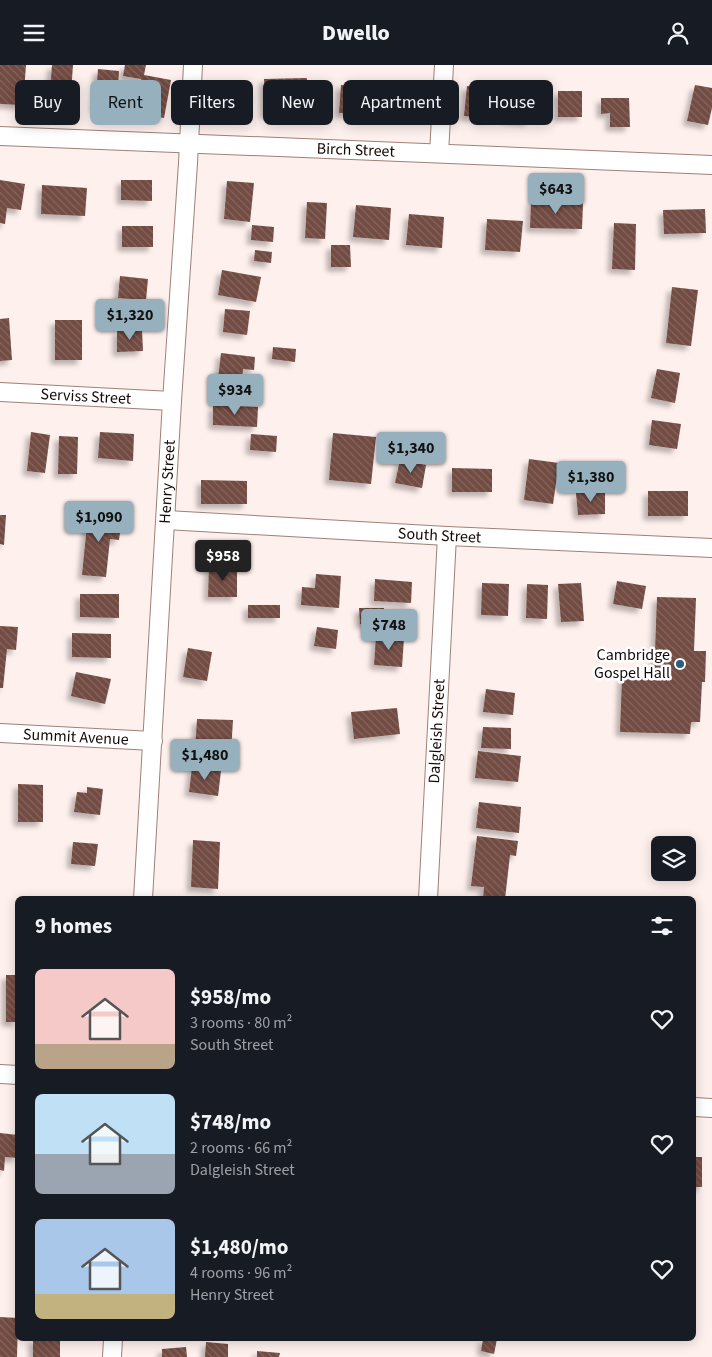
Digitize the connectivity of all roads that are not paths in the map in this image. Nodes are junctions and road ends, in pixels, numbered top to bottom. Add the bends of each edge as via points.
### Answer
1 (193, 65) edge
2 (444, 65) edge
3 (0, 136) edge
4 (189, 144) junction
5 (439, 153) junction
6 (712, 165) edge
7 (0, 392) edge
8 (172, 401) junction
9 (166, 520) junction
10 (448, 536) junction
11 (712, 548) edge
12 (0, 733) edge
13 (153, 741) junction
14 (144, 896) edge
15 (428, 896) edge
16 (0, 1074) edge
17 (15, 1075) edge
18 (696, 1107) edge
19 (712, 1108) edge
20 (113, 1341) edge
21 (112, 1357) edge

1 - 4 street, Henry Street
2 - 5 street
3 - 4 street, Birch Street
4 - 5 street, Birch Street
4 - 8 street, Henry Street
5 - 6 street, Birch Street
7 - 8 street, Serviss Street
8 - 9 street, Henry Street
9 - 10 street, South Street
9 - 13 street, Henry Street
10 - 11 street, South Street
10 - 15 street, Dalgleish Street
12 - 13 street, Summit Avenue
13 - 14 street, Henry Street
16 - 17 street
18 - 19 street
20 - 21 street

